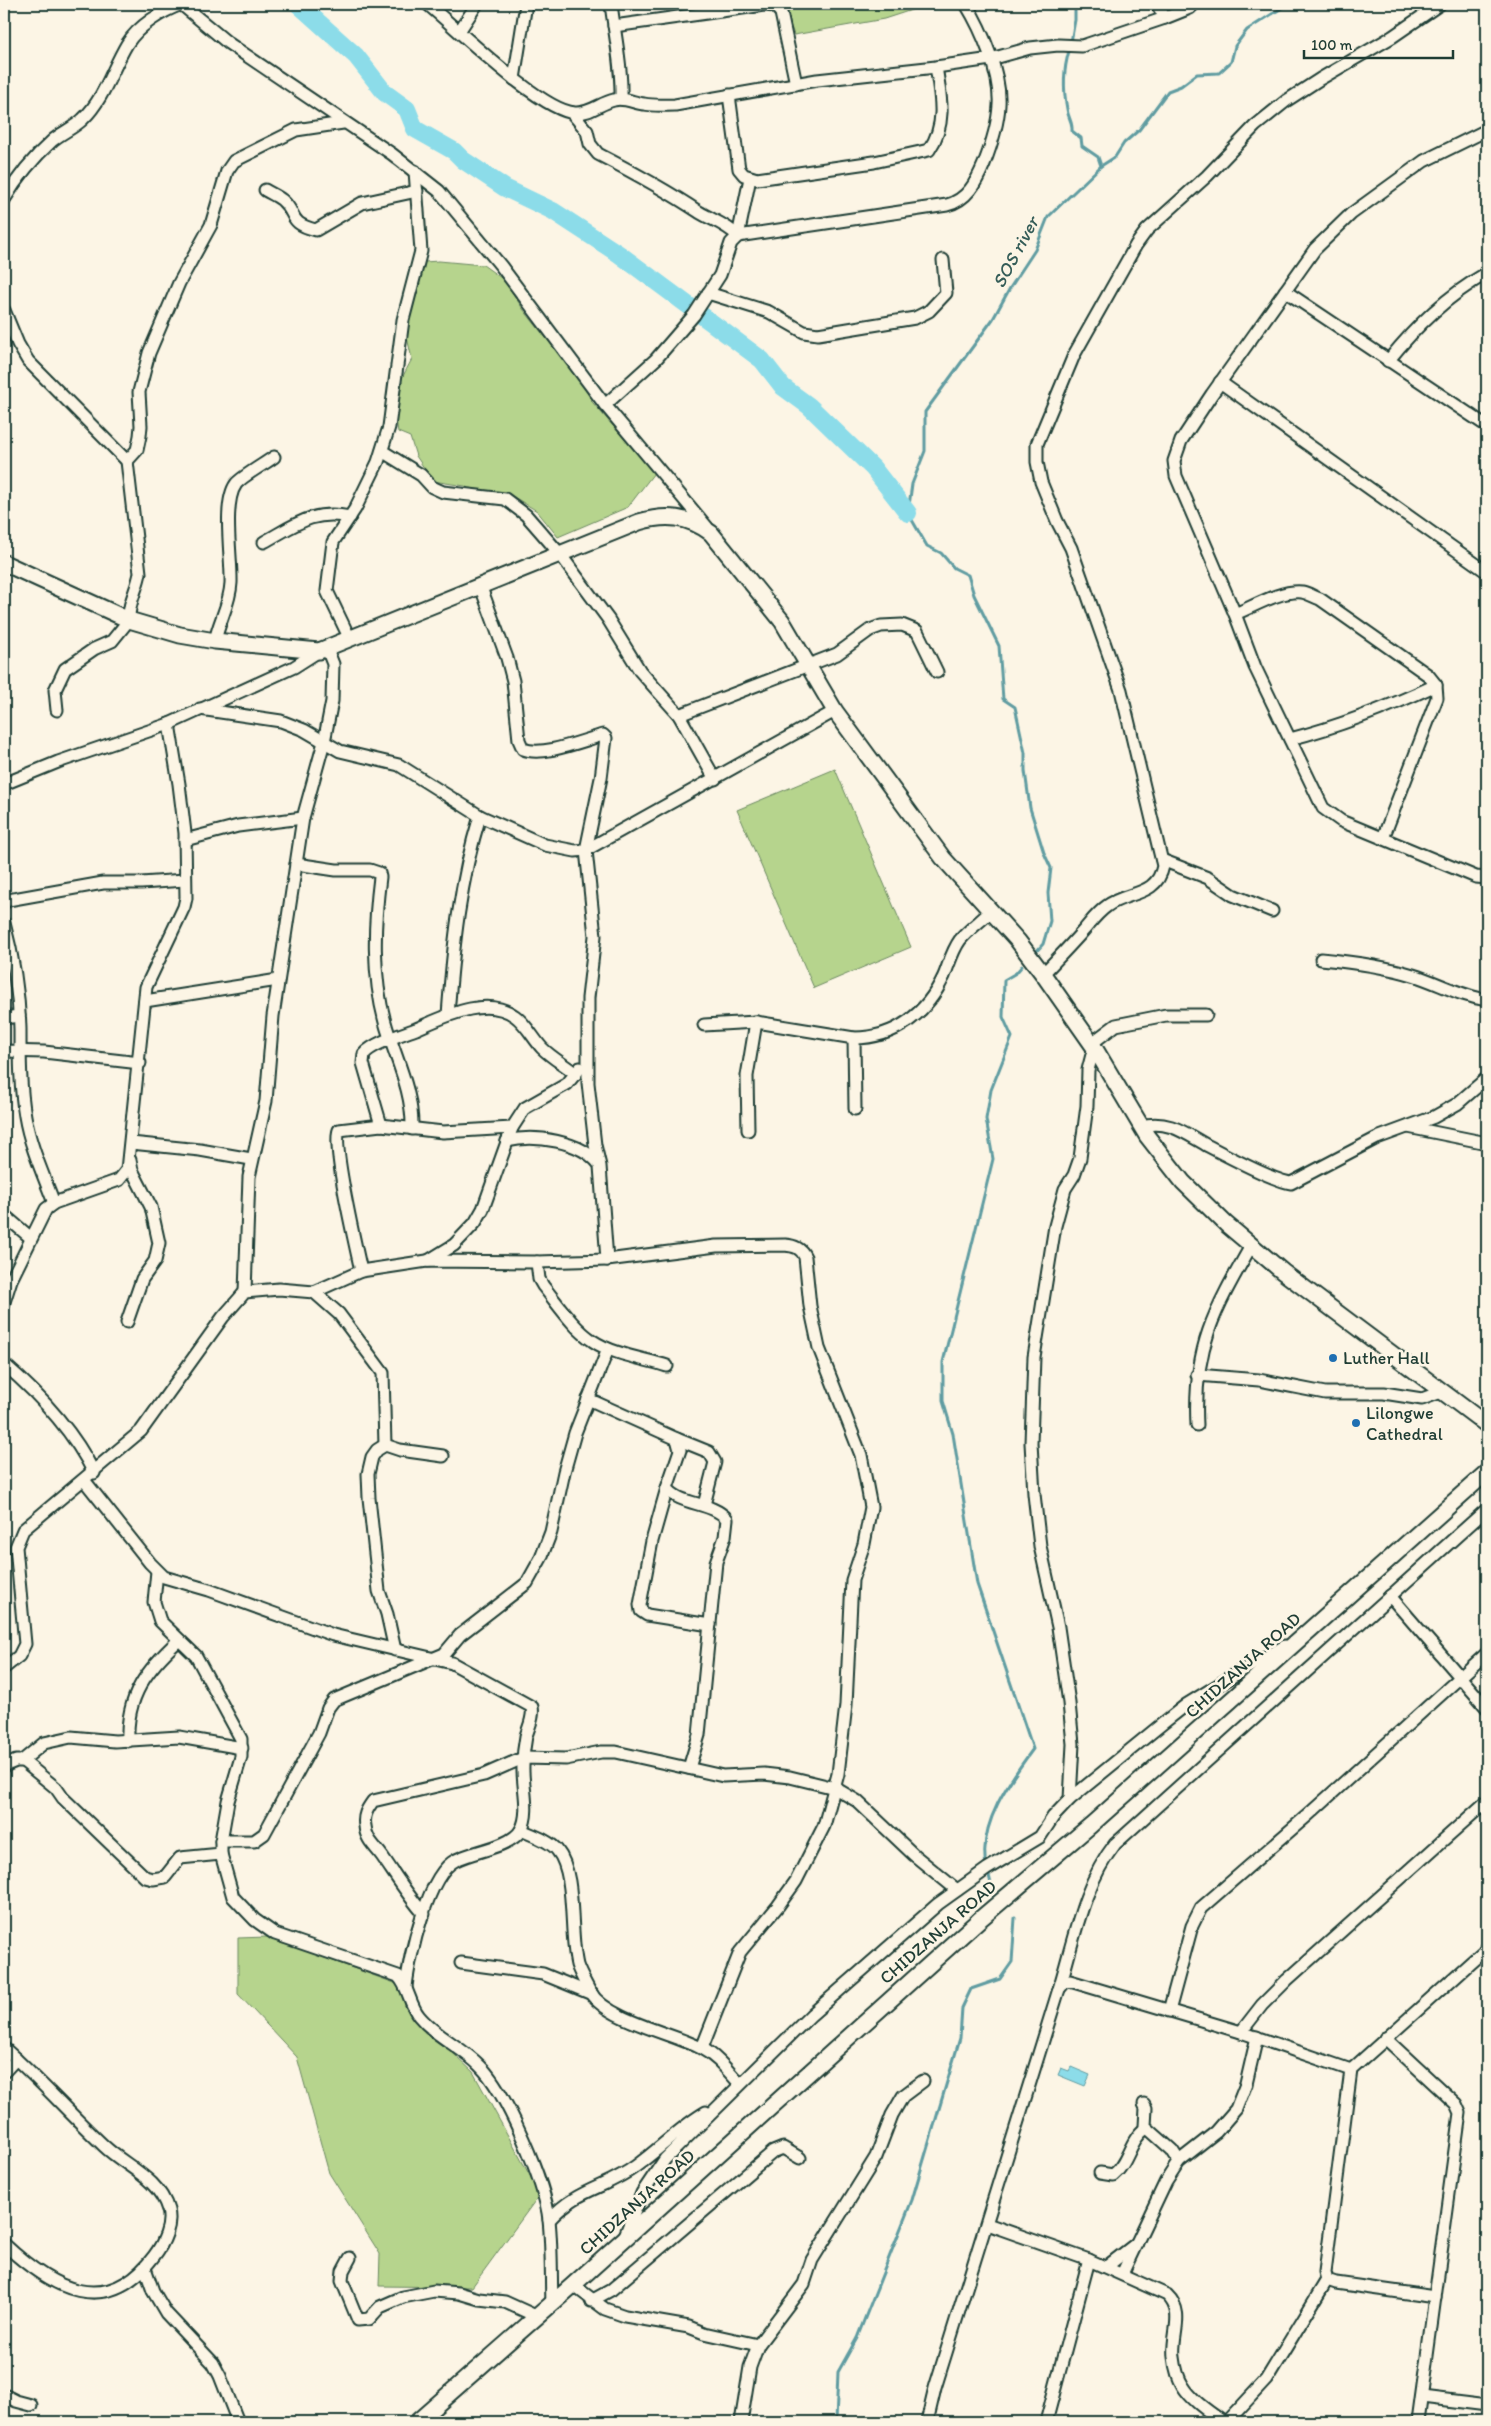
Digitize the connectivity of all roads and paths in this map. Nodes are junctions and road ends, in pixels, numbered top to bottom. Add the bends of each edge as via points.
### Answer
1 (181, 4) edge
2 (427, 4) edge
3 (477, 4) edge
4 (526, 4) edge
5 (611, 4) edge
6 (966, 4) edge
7 (1157, 4) edge
8 (1194, 4) edge
9 (1440, 4) edge
10 (784, 8) edge
11 (1165, 18) junction
12 (614, 26) junction
13 (460, 30) junction
14 (992, 59) junction
15 (936, 68) junction
16 (514, 79) junction
17 (796, 84) junction
18 (729, 95) junction
19 (622, 99) junction
20 (572, 113) junction
21 (343, 122) junction
22 (1487, 130) edge
23 (415, 171) junction
24 (750, 178) junction
25 (265, 190) dead end
26 (417, 191) junction
27 (4, 200) edge
28 (738, 236) junction
29 (943, 260) dead end
30 (1487, 273) edge
31 (1285, 291) junction
32 (708, 293) junction
33 (4, 310) edge
34 (1388, 360) junction
35 (1220, 382) junction
36 (605, 405) junction
37 (1487, 426) edge
38 (382, 451) junction
39 (274, 457) dead end
40 (127, 461) junction
41 (350, 517) junction
42 (711, 532) junction
43 (264, 542) dead end
44 (560, 554) junction
45 (4, 563) edge
46 (1487, 572) edge
47 (480, 586) junction
48 (1235, 614) junction
49 (129, 620) junction
50 (350, 639) junction
51 (215, 642) junction
52 (323, 650) junction
53 (808, 663) junction
54 (938, 672) dead end
55 (1436, 685) junction
56 (200, 709) junction
57 (58, 710) dead end
58 (835, 711) junction
59 (679, 715) junction
60 (169, 724) junction
61 (1290, 739) junction
62 (324, 742) junction
63 (715, 779) junction
64 (4, 784) edge
65 (480, 816) junction
66 (303, 818) junction
67 (1382, 838) junction
68 (185, 840) junction
69 (586, 850) junction
70 (1162, 860) junction
71 (296, 864) junction
72 (1487, 878) edge
73 (185, 880) junction
74 (4, 903) edge
75 (991, 911) junction
76 (1272, 912) dead end
77 (4, 923) edge
78 (1321, 959) dead end
79 (1043, 974) junction
80 (278, 980) junction
81 (1487, 1000) edge
82 (144, 1001) junction
83 (448, 1015) junction
84 (1206, 1015) dead end
85 (19, 1016) junction
86 (4, 1018) edge
87 (756, 1022) junction
88 (704, 1025) dead end
89 (854, 1038) junction
90 (391, 1040) junction
91 (1093, 1045) junction
92 (4, 1051) edge
93 (19, 1051) junction
94 (588, 1056) junction
95 (140, 1063) junction
96 (576, 1074) junction
97 (1487, 1078) edge
98 (855, 1109) dead end
99 (381, 1125) junction
100 (1140, 1126) junction
101 (1408, 1127) junction
102 (512, 1128) junction
103 (412, 1129) junction
104 (748, 1130) dead end
105 (508, 1141) junction
106 (131, 1143) junction
107 (1487, 1143) edge
108 (130, 1159) junction
109 (252, 1159) junction
110 (600, 1166) junction
111 (54, 1202) junction
112 (4, 1215) edge
113 (31, 1238) junction
114 (1252, 1246) junction
115 (607, 1260) junction
116 (427, 1261) junction
117 (537, 1262) junction
118 (361, 1271) junction
119 (245, 1292) junction
120 (314, 1292) junction
121 (4, 1302) edge
122 (127, 1322) dead end
123 (608, 1349) junction
124 (4, 1364) edge
125 (667, 1366) dead end
126 (1197, 1375) junction
127 (1441, 1392) junction
128 (588, 1399) junction
129 (1197, 1425) dead end
130 (1487, 1425) edge
131 (677, 1439) junction
132 (385, 1445) junction
133 (443, 1456) dead end
134 (1487, 1472) edge
135 (94, 1473) junction
136 (84, 1480) junction
137 (667, 1488) junction
138 (704, 1505) junction
139 (1487, 1509) edge
140 (157, 1571) junction
141 (1390, 1596) junction
142 (710, 1625) junction
143 (1303, 1637) junction
144 (179, 1640) junction
145 (395, 1650) junction
146 (1487, 1653) edge
147 (434, 1658) junction
148 (4, 1668) edge
149 (1460, 1677) junction
150 (1487, 1708) edge
151 (128, 1741) junction
152 (242, 1748) junction
153 (523, 1758) junction
154 (22, 1761) junction
155 (4, 1766) edge
156 (689, 1768) junction
157 (835, 1788) junction
158 (1070, 1799) junction
159 (1487, 1801) edge
160 (521, 1830) junction
161 (221, 1841) junction
162 (221, 1854) junction
163 (957, 1890) junction
164 (424, 1914) junction
165 (1487, 1948) edge
166 (461, 1963) dead end
167 (406, 1987) junction
168 (1059, 1989) junction
169 (592, 1994) junction
170 (1169, 2011) junction
171 (1241, 2032) junction
172 (1257, 2037) junction
173 (1385, 2038) junction
174 (4, 2048) edge
175 (702, 2048) junction
176 (16, 2059) junction
177 (1351, 2070) junction
178 (4, 2072) edge
179 (923, 2080) dead end
180 (740, 2084) junction
181 (718, 2104) junction
182 (1144, 2104) dead end
183 (1146, 2128) junction
184 (800, 2158) dead end
185 (1179, 2161) junction
186 (1100, 2173) dead end
187 (549, 2220) junction
188 (987, 2224) junction
189 (624, 2240) junction
190 (1138, 2242) junction
191 (4, 2244) edge
192 (350, 2258) dead end
193 (1089, 2260) junction
194 (1106, 2267) junction
195 (145, 2268) junction
196 (1122, 2274) junction
197 (1327, 2280) junction
198 (573, 2285) junction
199 (1435, 2297) junction
200 (591, 2301) junction
201 (552, 2304) junction
202 (538, 2317) junction
203 (758, 2345) junction
204 (4, 2395) edge
205 (1422, 2397) junction
206 (31, 2405) dead end
207 (1487, 2405) edge
208 (238, 2422) edge
209 (417, 2422) edge
210 (741, 2422) edge
211 (927, 2422) edge
212 (1046, 2422) edge
213 (1225, 2422) edge
214 (1418, 2422) edge

1 - 21 street via 228,43
1 - 27 street via 162,12 134,35 101,95 83,119 40,153 21,173
2 - 13 street
3 - 13 street
4 - 16 street
5 - 12 street
6 - 14 street via 981,27
7 - 11 street
8 - 11 street
9 - 70 street via 1286,102 1255,126 1230,154 1147,230 1074,355 1037,444 1041,482 1071,548 1122,690
10 - 12 street via 764,5
10 - 17 street
11 - 14 street via 1082,46 1030,48
12 - 19 street via 622,70
13 - 16 street
14 - 15 street
14 - 28 street via 999,102 995,127 979,177 956,203
15 - 17 street
15 - 24 street via 943,112 935,142 929,150 818,171
16 - 20 street via 539,98
17 - 18 street
18 - 19 street via 675,105 649,105
18 - 24 street via 737,162 744,175
19 - 20 street
20 - 28 street via 587,131 590,144 598,154 683,200
21 - 23 street
21 - 40 street via 296,130 234,161 227,171 211,225 179,283 149,353 139,392 140,436 137,450
22 - 31 street via 1424,161 1351,214 1316,249
23 - 26 street
23 - 36 street via 461,216
24 - 28 street
25 - 26 street via 283,201 302,226 316,230 362,203
26 - 38 street via 421,251 403,320 389,426
28 - 32 street via 731,242 720,275
29 - 32 street via 946,293 922,315 831,333 804,332 769,312
30 - 34 street via 1433,311
31 - 34 street
31 - 35 street
32 - 36 street via 656,359
33 - 40 street via 28,361
34 - 37 street
35 - 46 street
35 - 48 street via 1181,440 1174,470
36 - 42 street
38 - 41 street
38 - 44 street via 443,492 505,499 526,515
39 - 51 street via 236,484 230,505 229,604 218,623
40 - 49 street via 140,573 128,607
41 - 43 street via 332,513 310,516
41 - 50 street via 333,542 327,591
42 - 44 street via 680,518 654,518
42 - 53 street via 782,621
44 - 47 street
44 - 59 street via 608,619 640,671
45 - 49 street
47 - 50 street
47 - 69 street via 511,673 519,740 523,749 530,752 548,750 602,735 606,738
48 - 55 street via 1289,592 1304,592 1320,599 1428,675
48 - 61 street via 1255,667
49 - 51 street
49 - 57 street via 112,641 94,649 65,670 55,690
50 - 52 street
51 - 52 street
52 - 56 street via 294,667
52 - 62 street via 333,664 333,691
53 - 54 street via 837,654 870,630 902,625 910,627 921,637
53 - 58 street
53 - 59 street
55 - 61 street via 1334,728
55 - 67 street via 1437,698
56 - 60 street
56 - 62 street via 281,721
58 - 63 street
58 - 75 street via 943,858
59 - 63 street
60 - 64 street
60 - 68 street
61 - 67 street via 1323,808 1341,821
62 - 65 street via 351,755 399,765
62 - 66 street
63 - 69 street
65 - 69 street via 545,845
65 - 83 street via 470,848 454,940
66 - 68 street via 238,826
66 - 71 street
67 - 72 street via 1476,877
68 - 73 street
69 - 94 street via 595,936 588,998
70 - 76 street via 1185,867 1232,895
70 - 79 street via 1161,873 1152,887 1116,900 1101,910
71 - 80 street
71 - 90 street via 336,870 370,870 379,874 374,922 378,978
73 - 74 street via 103,883
73 - 82 street via 184,907 151,975
75 - 79 street
75 - 89 street via 960,940 934,992 916,1017 893,1031
77 - 85 street via 12,955
78 - 81 street via 1411,974 1451,991
79 - 91 street
80 - 82 street
80 - 109 street via 266,1101
82 - 95 street
83 - 90 street
83 - 96 street via 476,1008 509,1012 520,1020 543,1049
84 - 91 street via 1166,1015 1116,1025
85 - 86 street
85 - 93 street
87 - 88 street
87 - 89 street
87 - 104 street via 747,1076
89 - 98 street
90 - 99 street via 367,1050 362,1058
90 - 103 street via 411,1100
91 - 100 street
91 - 158 street via 1080,1158 1065,1189 1055,1226 1034,1357 1031,1443 1040,1546 1058,1627 1069,1703 1073,1744
92 - 93 street
93 - 95 street
93 - 111 street via 28,1133
94 - 96 street
94 - 110 street via 590,1106
95 - 106 street
96 - 102 street via 555,1093 525,1108
97 - 101 street via 1457,1104
99 - 103 street
99 - 118 street via 342,1128 337,1133 341,1172
100 - 101 street via 1151,1123 1179,1128 1213,1148 1291,1183 1377,1138
100 - 114 street via 1183,1182
101 - 107 street
102 - 103 street via 443,1132
102 - 105 street
105 - 110 street via 518,1138 553,1140 588,1154
105 - 116 street via 475,1223 454,1245
106 - 108 street
106 - 109 street
108 - 111 street via 119,1180
108 - 122 street via 132,1170 151,1207 159,1243 155,1261 142,1279
109 - 119 street via 248,1177
110 - 115 street
111 - 113 street via 46,1209
112 - 113 street
113 - 121 street
114 - 126 street via 1209,1326
114 - 127 street
115 - 117 street
115 - 157 street via 744,1244 796,1246 802,1250 819,1348 861,1454 871,1507 852,1580 846,1705
116 - 117 street
116 - 118 street
117 - 123 street via 543,1286 582,1332
118 - 120 street
119 - 120 street via 279,1289
119 - 135 street via 223,1317 141,1431
120 - 132 street via 339,1314 383,1373
123 - 125 street
123 - 128 street
124 - 135 street via 57,1416 83,1451
126 - 127 street via 1259,1380 1325,1393 1384,1393 1414,1399
126 - 129 street
127 - 130 street
128 - 131 street
128 - 147 street via 564,1472 551,1532 527,1583 460,1635 444,1654
131 - 137 street via 680,1450
131 - 138 street via 709,1452 714,1462
132 - 133 street
132 - 145 street via 372,1457 368,1474 369,1498 379,1591
134 - 143 street, CHIDZANJA ROAD
135 - 136 street
136 - 140 street
136 - 148 street via 30,1524 19,1538 16,1547 25,1644 19,1656
137 - 138 street via 672,1495
137 - 142 street via 652,1541 641,1611
138 - 142 street via 720,1511 726,1519 725,1537 716,1562
139 - 141 street
140 - 144 street via 154,1602 160,1621
140 - 145 street via 307,1627
141 - 149 street
141 - 168 street via 1115,1844 1092,1881
142 - 156 street via 699,1735
143 - 158 street via 1241,1670 1186,1705
143 - 189 street, CHIDZANJA ROAD via 957,1940
144 - 151 street via 145,1674 127,1720
144 - 152 street via 196,1656 231,1718
145 - 147 street
146 - 149 street
147 - 153 street via 452,1663 532,1707
147 - 161 street via 334,1700 264,1834 254,1841
149 - 150 street
149 - 170 street via 1201,1908 1192,1926
151 - 152 street via 179,1737
151 - 154 street via 71,1737 51,1740 30,1752
152 - 161 street
153 - 156 street via 566,1759 616,1752
153 - 160 street via 525,1805
153 - 164 street via 484,1775 373,1801 366,1811 364,1826 370,1843
154 - 155 street
154 - 162 street via 56,1788 145,1877 165,1877 180,1858
156 - 157 street via 731,1778 764,1774 790,1777
157 - 163 street via 857,1801
157 - 175 street via 824,1826 796,1880 738,1957
158 - 163 street via 1040,1837
159 - 171 street via 1287,1980
160 - 164 street via 504,1843 455,1860 445,1867 434,1885
160 - 169 street via 556,1848 564,1860 578,1966
161 - 162 street
162 - 167 street via 233,1897 274,1934 392,1972
163 - 180 street via 811,2015
164 - 167 street
165 - 173 street
166 - 169 street via 543,1974
167 - 187 street via 418,2015 480,2066 505,2100 537,2175
168 - 170 street via 1070,1981
168 - 188 street
169 - 175 street via 639,2025
170 - 171 street
171 - 172 street
172 - 177 street
172 - 185 street via 1246,2084 1236,2109 1216,2132
173 - 177 street
173 - 199 street via 1456,2104 1460,2112
174 - 176 street
175 - 180 street
176 - 178 street
176 - 195 street via 106,2148 144,2175 163,2197 169,2223 157,2252
177 - 197 street via 1324,2272
179 - 203 street via 903,2096 876,2157 812,2260 804,2284
180 - 181 street
181 - 187 street via 685,2124 637,2166 572,2198
181 - 189 street via 652,2176 634,2210
182 - 183 street
183 - 185 street via 1172,2150
183 - 186 street via 1139,2133 1121,2170 1114,2175
184 - 200 street via 783,2148 773,2152 611,2290
185 - 190 street via 1166,2181
187 - 201 street
188 - 193 street
188 - 211 street
189 - 198 street, CHIDZANJA ROAD
190 - 194 street
190 - 196 street
191 - 195 street via 28,2267 46,2278 93,2293 108,2291 128,2282
192 - 202 street via 342,2271 342,2281 358,2320 369,2319 380,2307 403,2296 434,2291 505,2302
193 - 194 street
193 - 212 street
194 - 196 street
195 - 208 street via 166,2313 213,2363
196 - 213 street via 1156,2289 1175,2302 1174,2356 1183,2386 1193,2398
197 - 199 street
197 - 213 street via 1266,2380
198 - 200 street
198 - 201 street, CHIDZANJA ROAD
199 - 205 street
200 - 203 street via 624,2316 689,2327
201 - 202 street, CHIDZANJA ROAD
202 - 209 street, CHIDZANJA ROAD
203 - 210 street via 750,2367
204 - 206 street
205 - 207 street
205 - 214 street

